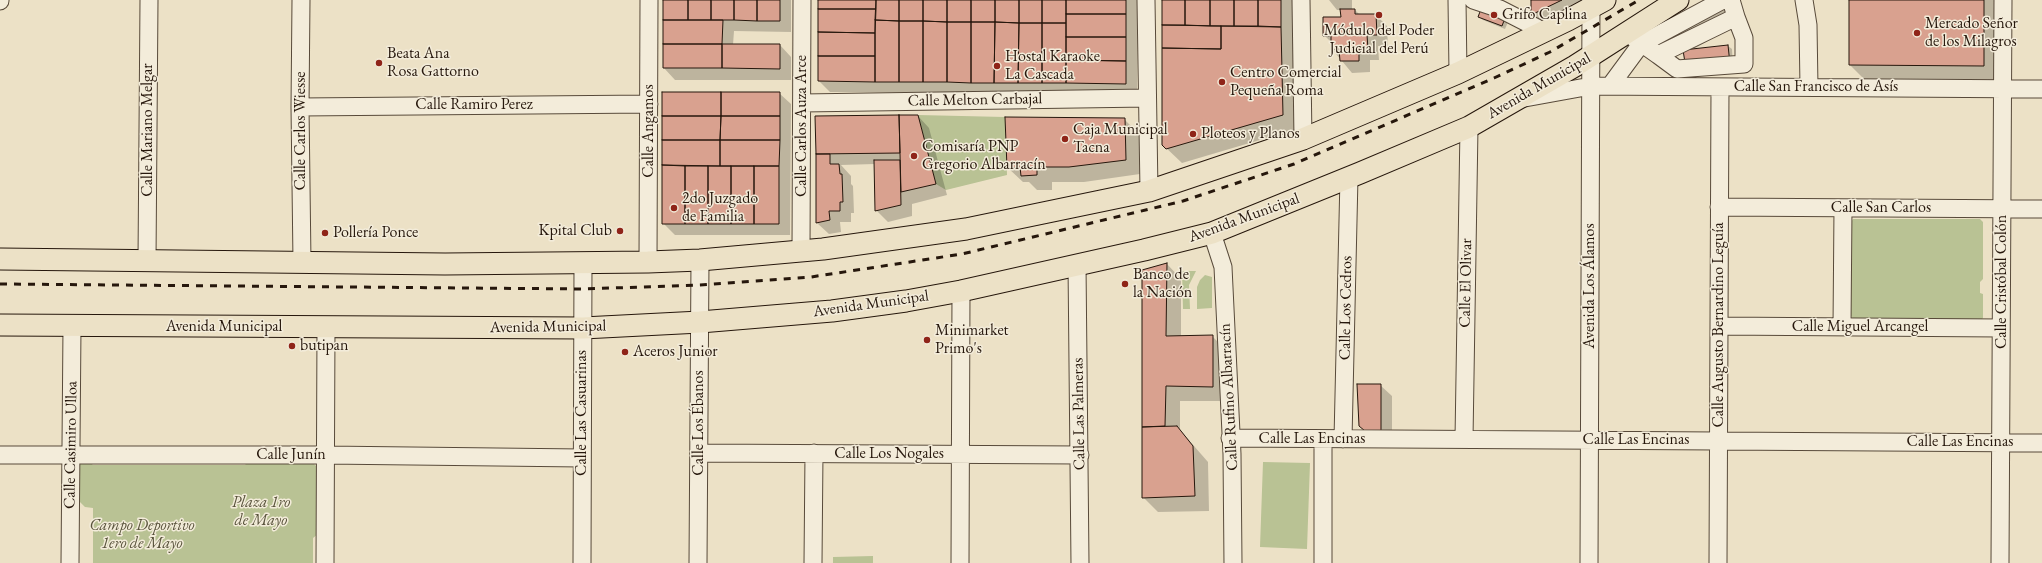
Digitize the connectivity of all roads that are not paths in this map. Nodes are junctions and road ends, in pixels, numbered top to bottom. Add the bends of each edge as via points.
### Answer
1 (149, 0) edge
2 (301, 0) edge
3 (649, 0) edge
4 (802, 0) edge
5 (1146, 0) edge
6 (1301, 0) edge
7 (1457, 0) edge
8 (1473, 0) edge
9 (1678, 0) edge
10 (1723, 0) edge
11 (1731, 0) edge
12 (1804, 0) edge
13 (2003, 0) edge
14 (1596, 3) edge
15 (1736, 17) junction
16 (1543, 31) junction
17 (1634, 38) junction
18 (1591, 55) junction
19 (1658, 55) junction
20 (1744, 64) junction
21 (1458, 73) junction
22 (1591, 86) junction
23 (1610, 86) junction
24 (1720, 87) junction
25 (1743, 87) junction
26 (1809, 87) junction
27 (2002, 88) junction
28 (2042, 89) edge
29 (1147, 98) junction
30 (1514, 101) junction
31 (802, 103) junction
32 (649, 104) junction
33 (300, 106) junction
34 (1469, 127) junction
35 (1303, 139) junction
36 (1349, 177) junction
37 (1149, 191) junction
38 (1719, 207) junction
39 (1843, 208) junction
40 (2002, 209) junction
41 (2042, 209) edge
42 (1212, 233) junction
43 (801, 251) junction
44 (0, 259) edge
45 (700, 260) junction
46 (147, 261) junction
47 (302, 262) junction
48 (648, 262) junction
49 (583, 264) junction
50 (1077, 264) junction
51 (961, 291) junction
52 (700, 322) junction
53 (0, 325) edge
54 (72, 326) junction
55 (1719, 326) junction
56 (1842, 327) junction
57 (326, 328) junction
58 (583, 328) junction
59 (2001, 328) junction
60 (1230, 438) junction
61 (1323, 439) junction
62 (1343, 439) junction
63 (1464, 439) junction
64 (1589, 440) junction
65 (1718, 441) junction
66 (2001, 442) junction
67 (2042, 443) edge
68 (699, 453) junction
69 (814, 453) junction
70 (70, 454) junction
71 (961, 454) junction
72 (0, 455) edge
73 (326, 455) junction
74 (1080, 455) junction
75 (582, 458) junction
76 (70, 563) edge
77 (325, 563) edge
78 (582, 563) edge
79 (698, 563) edge
80 (813, 563) edge
81 (960, 563) edge
82 (1080, 563) edge
83 (1233, 563) edge
84 (1323, 563) edge
85 (1589, 563) edge
86 (1718, 563) edge
87 (2000, 563) edge

1 - 46 street, Calle Mariano Melgar
2 - 33 street, Calle Carlos Wiesse
3 - 32 street, Calle Angamos
4 - 31 street, Calle Carlos Auza Arce
5 - 29 street
6 - 35 street
7 - 21 street
8 - 16 street via 1500,9
9 - 17 main road, Avenida Municipal
10 - 17 street
11 - 15 street
12 - 26 street via 1808,25
13 - 27 street, Calle Cristóbal Colón
14 - 16 main road
14 - 18 street, Avenida Los Álamos
15 - 19 street
15 - 20 street via 1744,38
16 - 21 main road
17 - 18 main road, Avenida Municipal
17 - 19 street
17 - 23 street
18 - 22 street, Avenida Los Álamos
18 - 30 main road, Avenida Municipal
19 - 20 street via 1677,69
20 - 25 street
21 - 35 main road
22 - 23 street, Calle San Francisco de Asís
22 - 30 street, Calle San Francisco de Asís
22 - 64 street, Avenida Los Álamos
23 - 24 street, Calle San Francisco de Asís
24 - 25 street, Calle San Francisco de Asís
24 - 38 street, Calle Augusto Bernardino Leguía
25 - 26 street, Calle San Francisco de Asís
26 - 27 street, Calle San Francisco de Asís
27 - 28 street, Calle San Francisco de Asís
27 - 40 street, Calle Cristóbal Colón
29 - 31 street, Calle Melton Carbajal
29 - 37 street
30 - 34 main road, Avenida Municipal
31 - 43 street, Calle Carlos Auza Arce
32 - 33 street, Calle Ramiro Perez
32 - 48 street, Calle Angamos
33 - 47 street, Calle Carlos Wiesse
34 - 36 main road, Avenida Municipal
34 - 63 street, Calle El Olivar
35 - 37 main road
36 - 42 main road, Avenida Municipal
36 - 62 street, Calle Los Cedros
37 - 43 main road via 966,229
38 - 39 street, Calle San Carlos
38 - 55 street, Calle Augusto Bernardino Leguía
39 - 40 street, Calle San Carlos
39 - 56 street
40 - 41 street, Calle San Carlos
40 - 59 street, Calle Cristóbal Colón
42 - 50 main road, Avenida Municipal
42 - 60 street, Calle Rufino Albarracín via 1222,267
43 - 45 main road
44 - 46 main road
45 - 48 main road
45 - 52 street, Calle Los Ébanos
46 - 47 main road
47 - 49 main road
48 - 49 main road
49 - 58 street, Calle Las Casuarinas
50 - 51 main road, Avenida Municipal
50 - 74 street, Calle Las Palmeras
51 - 52 main road, Avenida Municipal via 832,311
51 - 71 street
52 - 58 main road, Avenida Municipal
52 - 68 street, Calle Los Ébanos
53 - 54 main road, Avenida Municipal
54 - 57 main road, Avenida Municipal
54 - 70 street, Calle Casimiro Ulloa
55 - 56 street, Calle Miguel Arcangel
55 - 65 street, Calle Augusto Bernardino Leguía
56 - 59 street, Calle Miguel Arcangel
57 - 58 main road, Avenida Municipal
57 - 73 street
58 - 75 street, Calle Las Casuarinas
59 - 66 street, Calle Cristóbal Colón
60 - 61 street, Calle Las Encinas
60 - 83 street, Calle Rufino Albarracín
61 - 62 street, Calle Las Encinas
61 - 84 street
62 - 63 street, Calle Las Encinas
63 - 64 street, Calle Las Encinas
64 - 65 street, Calle Las Encinas
64 - 85 street, Avenida Los Álamos
65 - 66 street, Calle Las Encinas
65 - 86 street, Calle Augusto Bernardino Leguía
66 - 67 street, Calle Las Encinas
66 - 87 street, Calle Cristóbal Colón
68 - 69 street, Calle Los Nogales
68 - 79 street, Calle Los Ébanos
69 - 71 street, Calle Los Nogales
69 - 80 street
70 - 72 street, Calle Junín
70 - 73 street, Calle Junín
70 - 76 street, Calle Casimiro Ulloa
71 - 74 street, Calle Los Nogales
71 - 81 street
73 - 75 street, Calle Junín
73 - 77 street
74 - 82 street, Calle Las Palmeras
75 - 78 street, Calle Las Casuarinas

